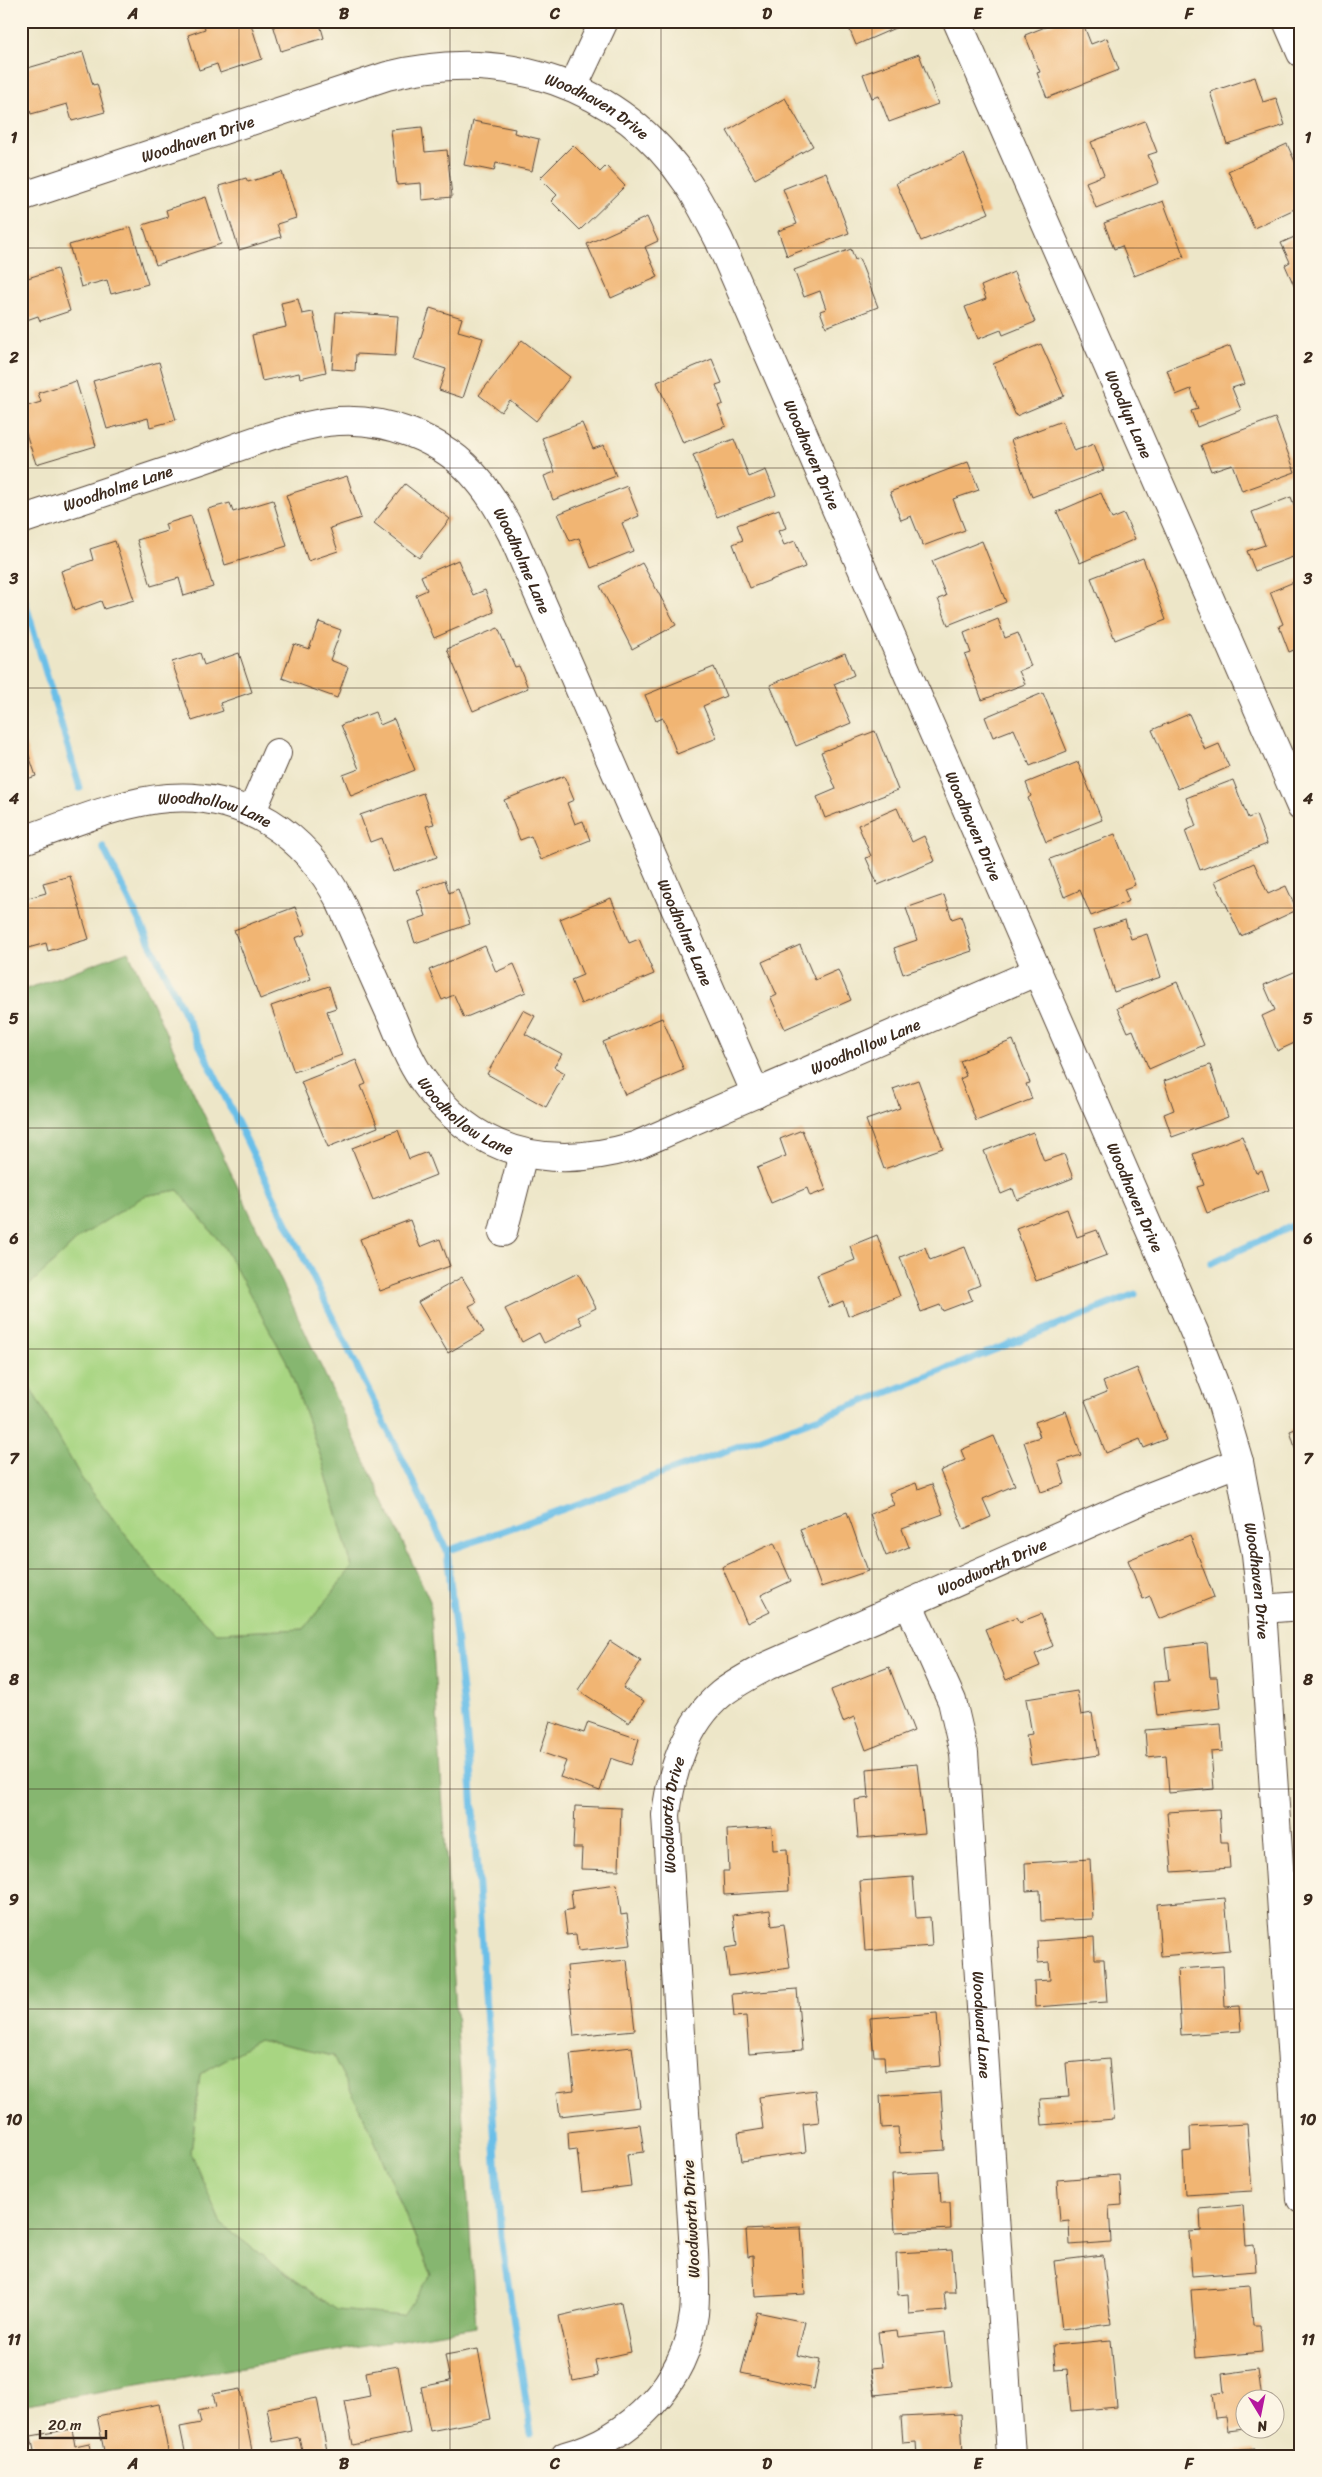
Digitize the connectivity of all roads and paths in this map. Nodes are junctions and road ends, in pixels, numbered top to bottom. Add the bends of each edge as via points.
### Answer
1 (604, 21) edge
2 (957, 21) edge
3 (1287, 21) edge
4 (1301, 53) edge
5 (573, 87) junction
6 (21, 197) edge
7 (21, 520) edge
8 (278, 753) dead end
9 (1301, 807) edge
10 (252, 811) junction
11 (21, 841) edge
12 (1038, 971) junction
13 (756, 1094) junction
14 (523, 1154) junction
15 (503, 1232) dead end
16 (1239, 1462) junction
17 (909, 1605) junction
18 (1301, 1606) edge
19 (1262, 1609) junction
20 (1291, 1906) edge
21 (1301, 2199) edge
22 (565, 2456) edge
23 (1011, 2456) edge

1 - 5 street
2 - 9 street, Woodlyn Lane
3 - 4 street
5 - 6 street, Woodhaven Drive via 531,73 487,66 462,64 413,69
5 - 12 street, Woodhaven Drive via 616,111 649,138 688,183 708,219
7 - 13 street, Woodholme Lane via 269,437 329,422 384,425 420,438 451,455 477,478 512,534
8 - 10 street
10 - 11 street, Woodhollow Lane via 213,800 167,798 121,808
10 - 14 street, Woodhollow Lane via 298,842 329,881 412,1062 430,1090 470,1128 494,1143
12 - 13 street, Woodhollow Lane
12 - 16 street, Woodhaven Drive via 1196,1336 1221,1401
13 - 14 street, Woodhollow Lane via 620,1151 570,1159
14 - 15 street
16 - 17 street, Woodworth Drive via 1150,1497
16 - 19 street, Woodhaven Drive via 1256,1554
17 - 22 street, Woodworth Drive via 768,1666 734,1685 706,1710 682,1750 668,1800 666,1825 694,2252 694,2314 672,2377 651,2405 615,2436
17 - 23 street, Woodward Lane via 952,1701 964,1753
18 - 19 street
19 - 20 street, Woodhaven Drive
20 - 21 street, Woodhaven Drive

